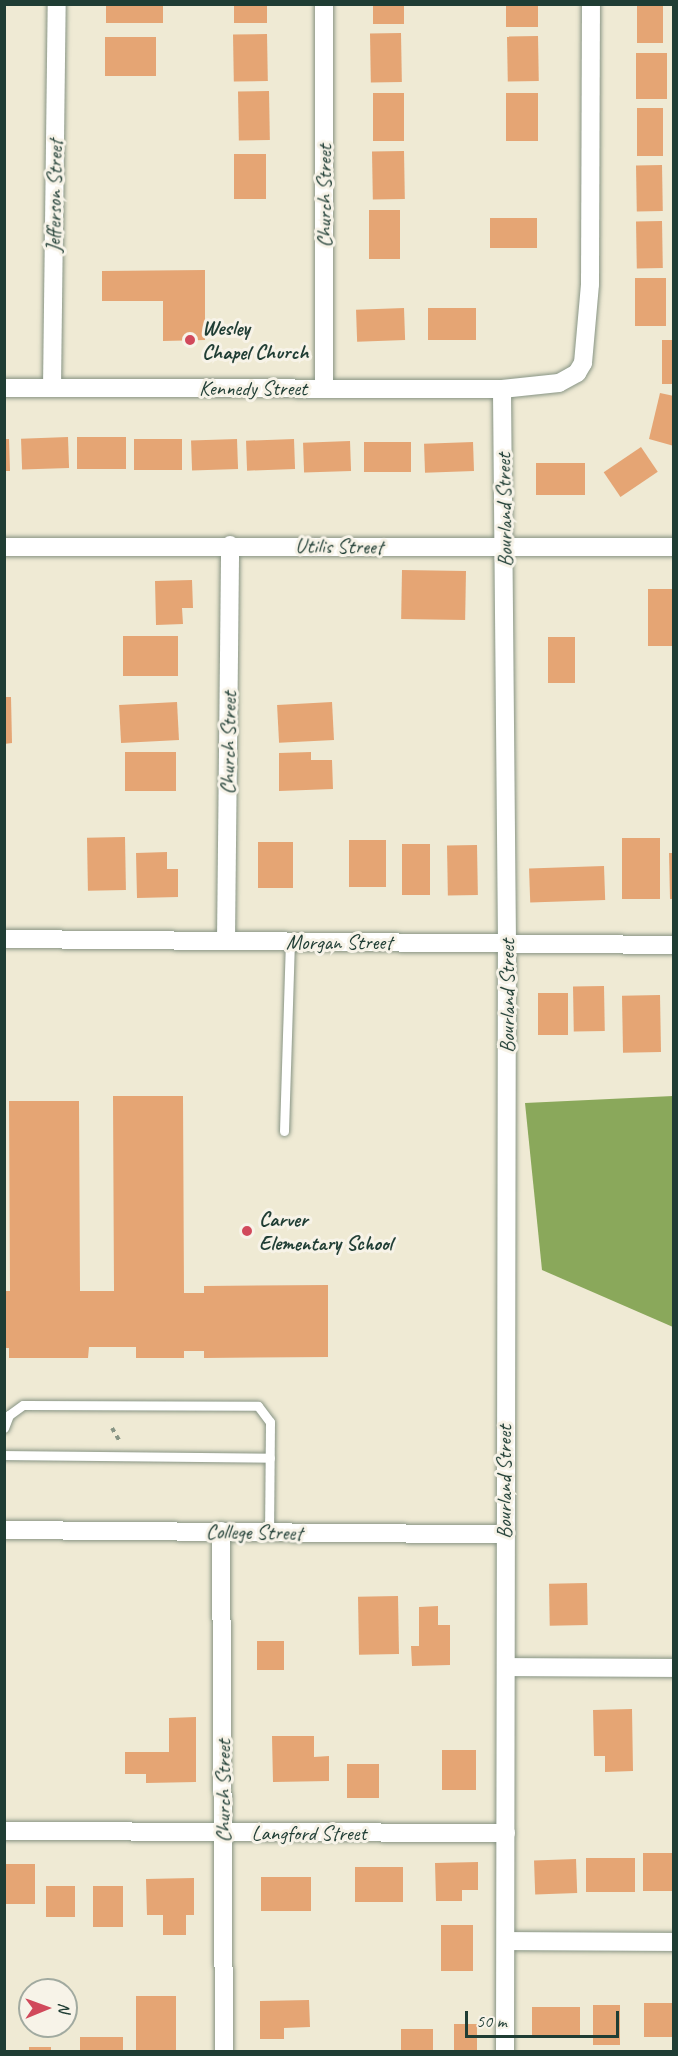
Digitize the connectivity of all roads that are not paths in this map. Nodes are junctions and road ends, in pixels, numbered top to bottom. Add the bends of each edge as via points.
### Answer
1 (57, 4) edge
2 (324, 4) edge
3 (591, 4) edge
4 (324, 387) junction
5 (4, 388) edge
6 (52, 388) junction
7 (502, 389) junction
8 (230, 545) junction
9 (4, 547) edge
10 (674, 547) edge
11 (504, 548) junction
12 (4, 939) edge
13 (226, 941) junction
14 (290, 942) junction
15 (507, 943) junction
16 (674, 945) edge
17 (284, 1131) dead end
18 (4, 1428) edge
19 (4, 1455) edge
20 (270, 1458) junction
21 (4, 1530) edge
22 (221, 1531) junction
23 (269, 1532) junction
24 (503, 1534) junction
25 (506, 1667) junction
26 (674, 1668) edge
27 (4, 1831) edge
28 (223, 1833) junction
29 (506, 1833) junction
30 (506, 1941) junction
31 (674, 1942) edge
32 (224, 2052) edge
33 (505, 2052) edge

1 - 6 street, Jefferson Street
2 - 4 street, Church Street
3 - 7 street via 590,284 583,363 578,373 559,383
4 - 6 street, Kennedy Street
4 - 7 street, Kennedy Street
5 - 6 street, Kennedy Street
7 - 11 street, Bourland Street
8 - 9 street, Utilis Street
8 - 11 street, Utilis Street
8 - 13 street, Church Street
10 - 11 street, Utilis Street
11 - 15 street, Bourland Street
12 - 13 street, Morgan Street
13 - 14 street, Morgan Street
14 - 15 street, Morgan Street
14 - 17 lane
15 - 16 street, Morgan Street
15 - 24 street, Bourland Street
18 - 20 lane via 9,1415 23,1405 243,1403 258,1406 270,1422
19 - 20 lane
20 - 23 lane
21 - 22 street, College Street
22 - 23 street, College Street
22 - 28 street, Church Street
23 - 24 street, College Street
24 - 25 street, Bourland Street
25 - 26 street
25 - 29 street, Bourland Street
27 - 28 street, Langford Street
28 - 29 street, Langford Street
28 - 32 street, Church Street
29 - 30 street, Bourland Street
30 - 31 street
30 - 33 street, Bourland Street

